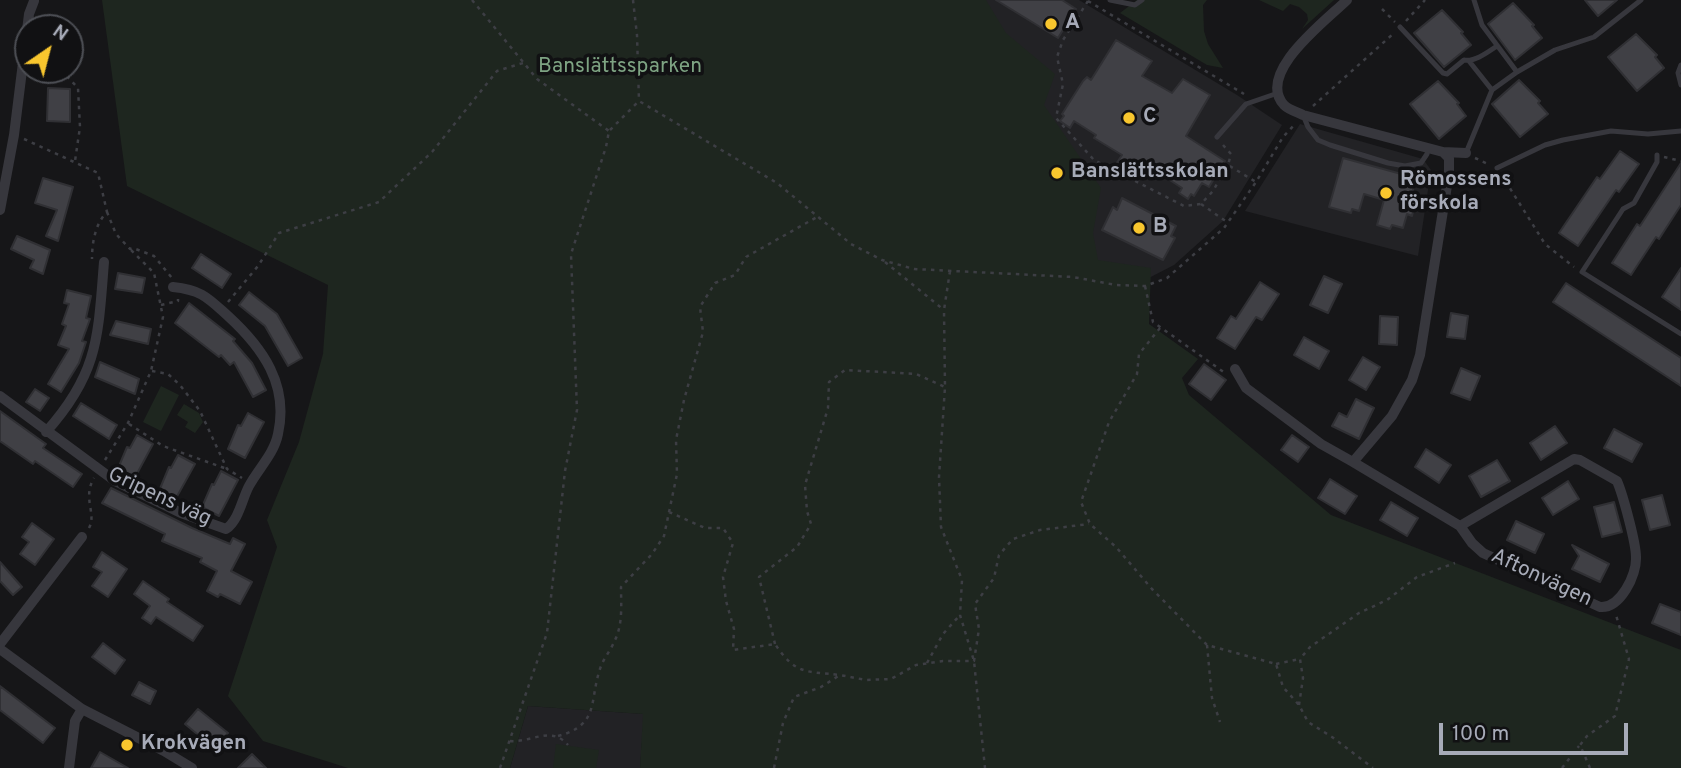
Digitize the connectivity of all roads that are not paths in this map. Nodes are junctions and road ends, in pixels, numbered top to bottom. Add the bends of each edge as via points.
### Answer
1 (1110, 0) edge
2 (1142, 0) edge
3 (1347, 0) edge
4 (1474, 0) edge
5 (1641, 0) edge
6 (34, 1) edge
7 (1400, 27) road end
8 (1497, 46) junction
9 (1469, 61) junction
10 (1681, 65) edge
11 (1517, 72) junction
12 (1681, 85) edge
13 (1492, 90) junction
14 (1278, 93) junction
15 (1299, 118) junction
16 (1681, 131) edge
17 (1217, 136) road end
18 (1429, 147) junction
19 (1443, 152) junction
20 (1466, 153) joint
21 (1657, 155) dead end
22 (1497, 168) road end
23 (0, 210) edge
24 (104, 262) road end
25 (173, 287) road end
26 (1681, 334) edge
27 (1235, 369) road end
28 (0, 396) edge
29 (46, 432) junction
30 (1353, 462) junction
31 (1460, 526) junction
32 (82, 537) road end
33 (0, 646) edge
34 (82, 709) junction
35 (69, 768) edge
36 (192, 768) edge

1 - 2 lane via 1135,5
3 - 14 street via 1291,54 1280,71
4 - 8 lane via 1482,25
5 - 11 lane via 1594,37 1555,50
6 - 23 street
7 - 9 lane via 1443,73
8 - 9 lane
8 - 11 lane
9 - 13 lane
10 - 12 lane
11 - 13 lane
13 - 20 lane
14 - 15 street
14 - 17 lane via 1246,104
15 - 18 street
15 - 18 lane via 1318,140 1388,163 1421,163
16 - 22 lane via 1611,131 1563,140
18 - 19 street
19 - 20 street
19 - 30 street via 1449,173 1420,355 1392,416
21 - 26 lane via 1634,203 1623,209 1582,272
24 - 29 street via 99,326 90,366
25 - 29 street, Gripens väg via 196,290 258,346 269,362 279,393 276,442 233,523 226,528 181,513 98,470
27 - 30 street, Aftonvägen via 1246,388
28 - 29 street, Gripens väg
30 - 31 street, Aftonvägen
31 - 31 street, Aftonvägen via 1483,553 1601,607 1619,600 1636,559 1617,481 1580,460 1567,462
32 - 33 street
33 - 34 street
34 - 35 street via 75,721
34 - 36 street

